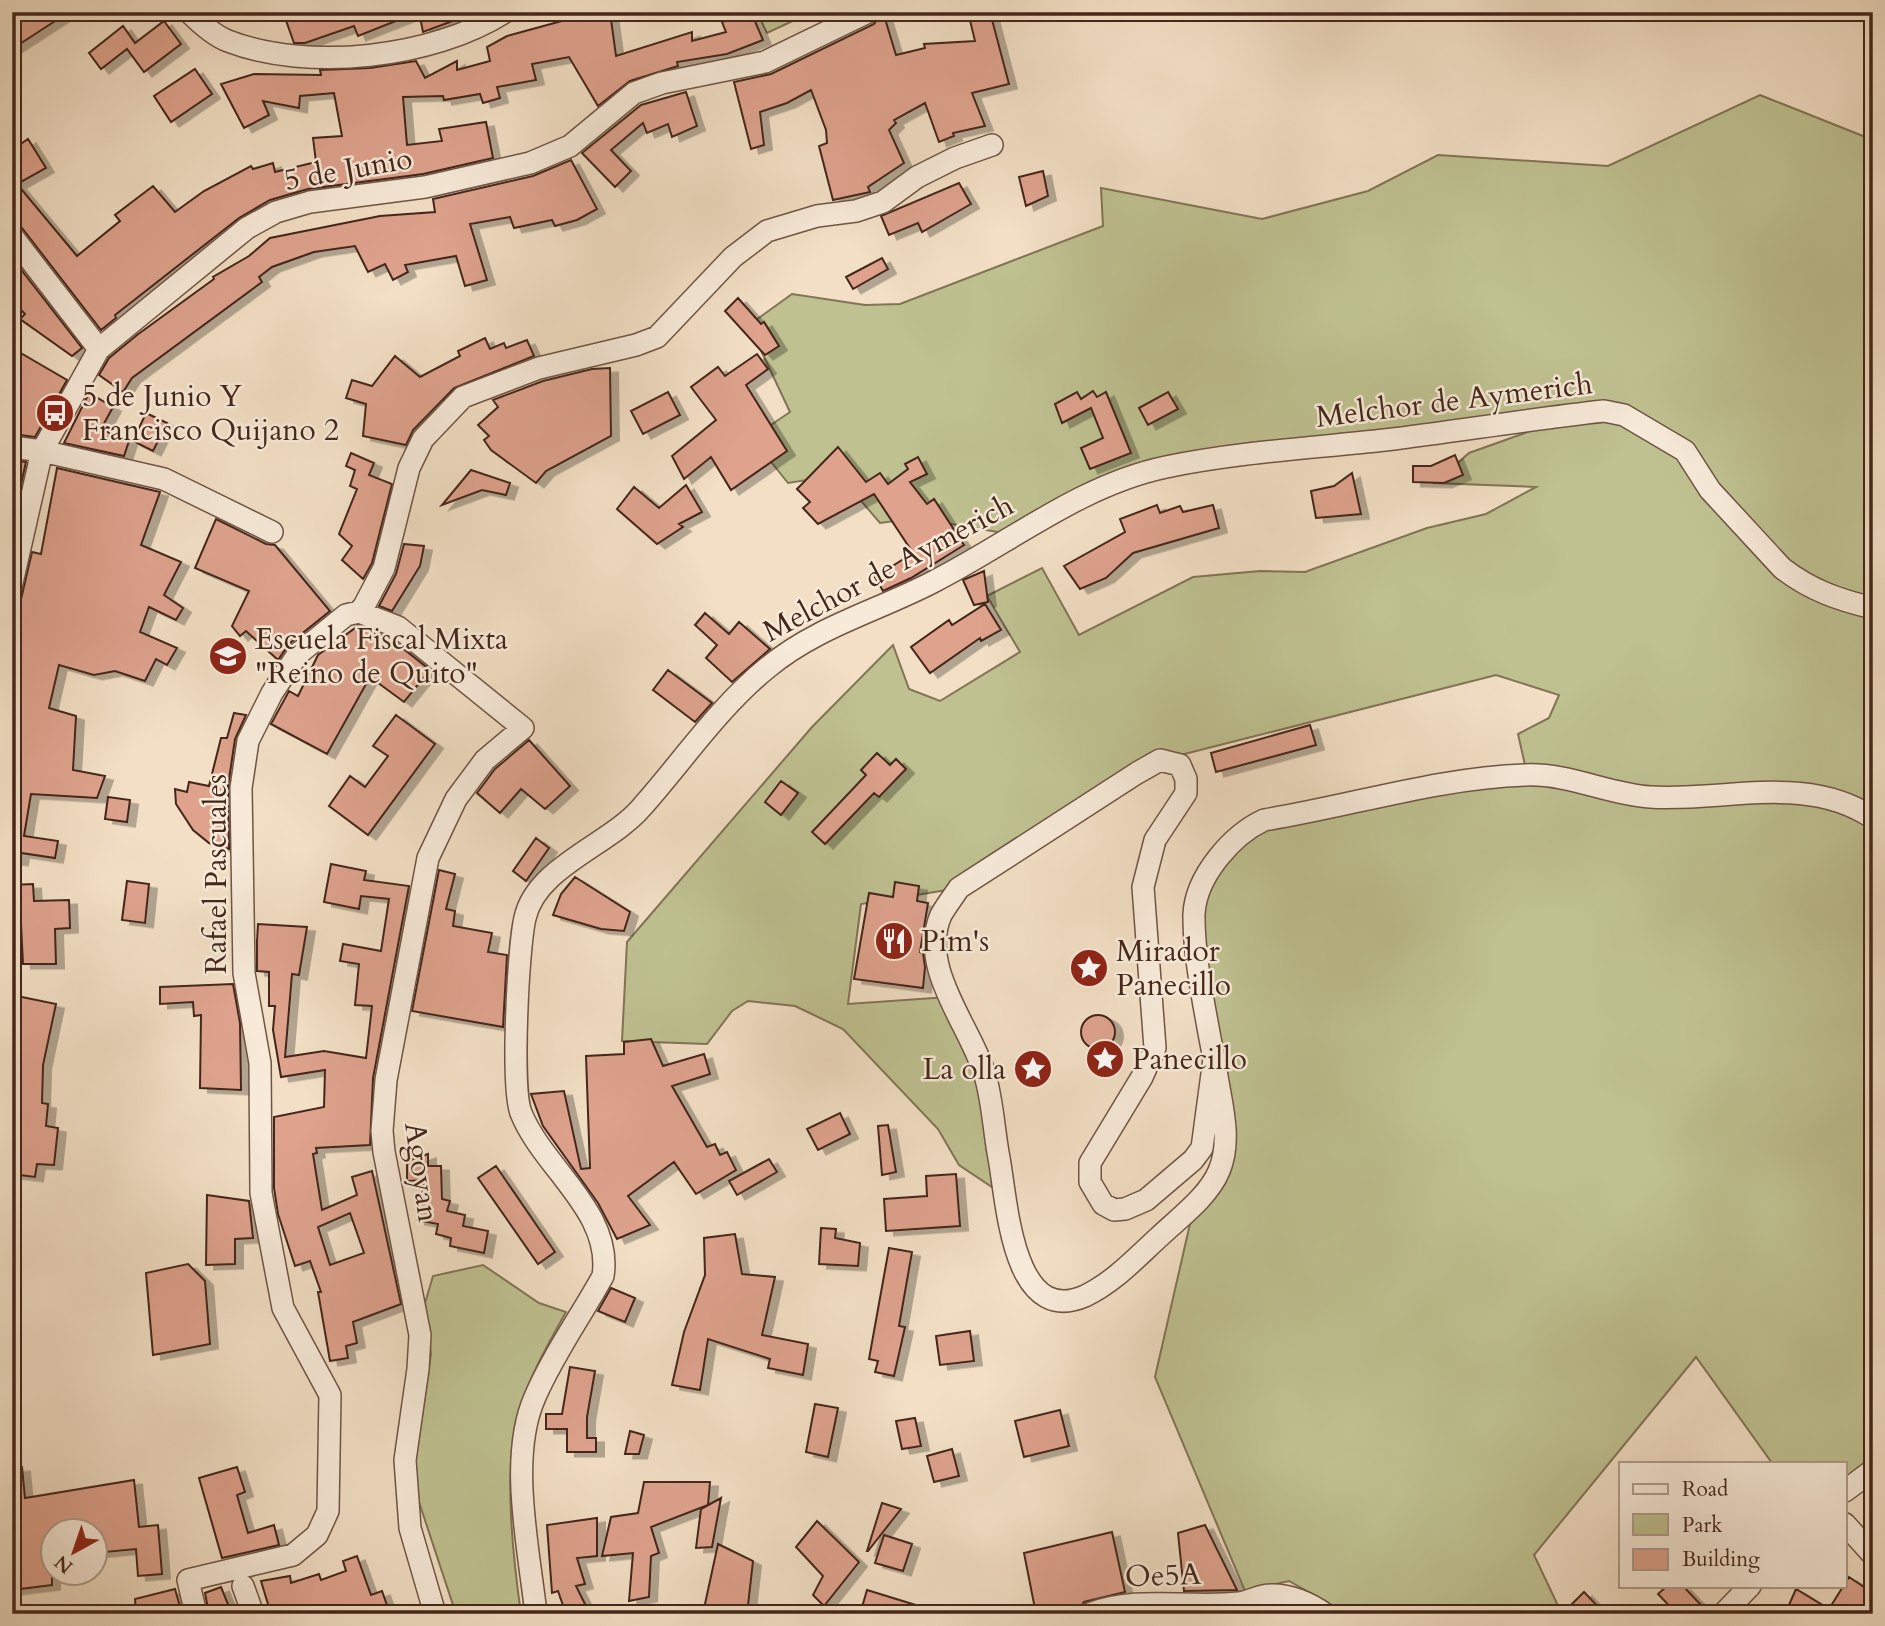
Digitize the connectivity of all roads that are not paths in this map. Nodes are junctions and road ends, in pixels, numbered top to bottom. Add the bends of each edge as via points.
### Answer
1 (189, 12) edge
2 (505, 12) edge
3 (867, 12) edge
4 (992, 145) dead end
5 (12, 236) edge
6 (99, 349) junction
7 (12, 447) edge
8 (42, 451) junction
9 (272, 532) dead end
10 (12, 583) edge
11 (1873, 608) edge
12 (359, 612) junction
13 (1873, 818) edge
14 (1214, 1059) junction
15 (1873, 1470) edge
16 (1846, 1490) edge
17 (1846, 1525) edge
18 (1873, 1555) edge
19 (243, 1587) dead end
20 (1748, 1588) edge
21 (196, 1614) edge
22 (253, 1614) edge
23 (435, 1614) edge
24 (536, 1614) edge
25 (1089, 1614) edge
26 (1325, 1614) edge
27 (1723, 1614) edge

1 - 2 street via 226,40 284,55 348,55 426,47 478,29
3 - 6 street, 5 de Junio via 765,62 634,93 570,146 530,163 425,187 310,202 276,212 247,228
4 - 12 street via 917,177 883,202 766,231 733,257 657,337 539,368 463,397 423,439 409,468 384,568
5 - 6 street
6 - 8 street, 5 de Junio
7 - 8 street
8 - 9 street via 164,479
8 - 10 street, 5 de Junio
11 - 24 street, Melchor de Aymerich via 1835,599 1788,573 1710,490 1685,451 1624,415 1604,411 1294,448 1165,467 1128,478 1053,513 926,586 829,628 774,662 628,821 543,884 526,912 518,1105 600,1233 606,1254 603,1276 534,1397 528,1417 523,1484
12 - 21 street, Rafael Pascuales via 346,615 298,654 248,741 241,788 244,973 260,1063 261,1193 283,1308 330,1395 328,1511 317,1535 293,1555 188,1580
12 - 23 street, Agoyan via 398,627 523,728 485,760 456,799 428,858 386,1080 384,1152 420,1335 405,1460 410,1528
13 - 14 street via 1821,795 1650,797 1576,779 1527,775 1475,778 1264,820 1232,842 1201,890 1194,912
14 - 14 street via 1202,1148 1193,1160 1146,1200 1125,1209 1103,1204 1090,1182 1090,1163 1155,1048 1143,887 1155,840 1186,793 1180,765 1160,760 1137,773 959,888 940,916 936,951 948,997 986,1077 1015,1249 1026,1277 1049,1298 1081,1297 1109,1284 1195,1202 1219,1170 1226,1128
15 - 16 street
17 - 18 street
19 - 22 street
20 - 27 street
25 - 26 street, Oe5A via 1105,1608 1162,1603 1240,1603 1269,1595 1312,1604

